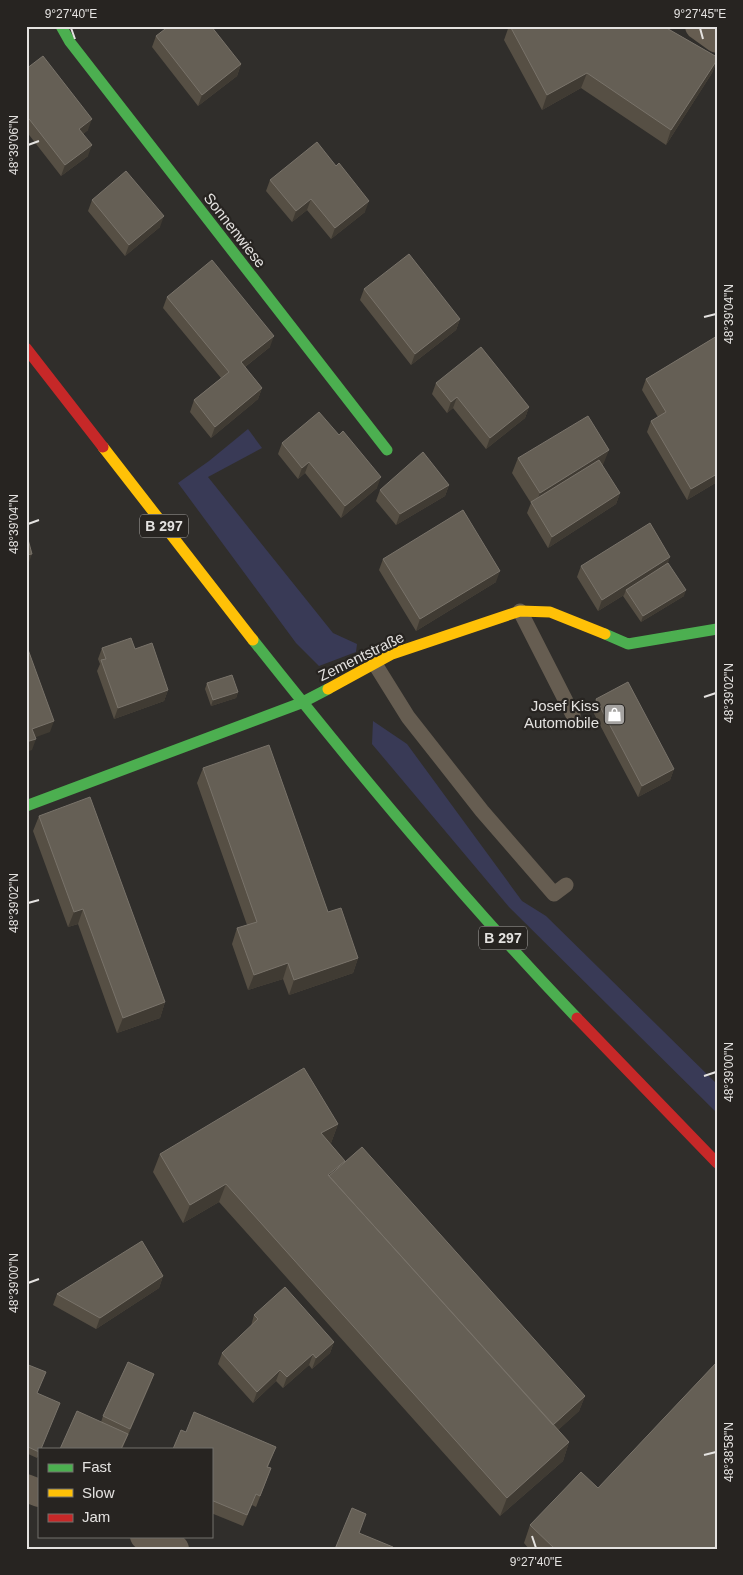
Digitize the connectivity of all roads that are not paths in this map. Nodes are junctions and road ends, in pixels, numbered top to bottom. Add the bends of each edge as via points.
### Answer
1 (61, 26) edge
2 (699, 26) edge
3 (717, 39) edge
4 (26, 348) edge
5 (387, 450) dead end
6 (520, 611) junction
7 (717, 629) edge
8 (375, 664) junction
9 (301, 703) junction
10 (574, 715) dead end
11 (26, 806) edge
12 (566, 885) dead end
13 (717, 1163) edge
14 (26, 1488) edge
15 (38, 1493) edge
16 (149, 1538) edge
17 (175, 1549) edge

1 - 5 street, Sonnenwiese via 70,42
2 - 3 street
4 - 9 street, B 297
6 - 7 street, Zementstraße via 550,612 628,644
6 - 8 street, Zementstraße via 392,654
6 - 10 lane
8 - 9 street, Zementstraße
8 - 12 lane via 408,717 547,887 554,894
9 - 11 street, Zementstraße
9 - 13 street, B 297 via 421,848
14 - 15 street
16 - 17 street

